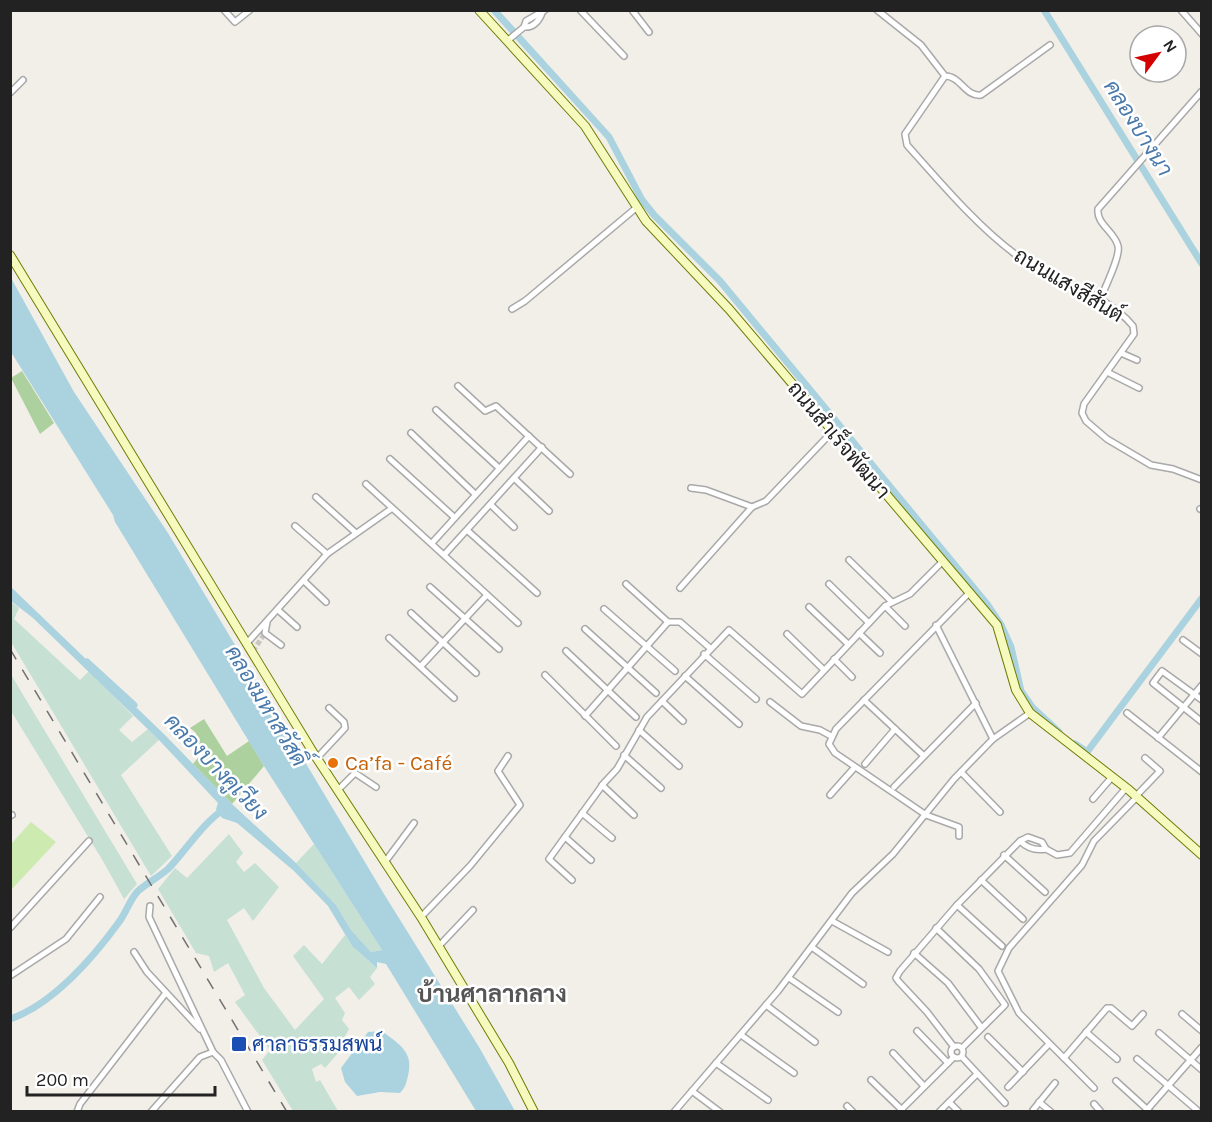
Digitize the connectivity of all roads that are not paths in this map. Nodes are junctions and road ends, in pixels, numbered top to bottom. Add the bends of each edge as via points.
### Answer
1 (224, 10) edge
2 (250, 10) edge
3 (479, 10) edge
4 (580, 10) edge
5 (632, 10) edge
6 (877, 10) edge
7 (1181, 10) edge
8 (544, 12) edge
9 (649, 32) dead end
10 (1202, 34) edge
11 (510, 39) junction
12 (1050, 45) dead end
13 (624, 56) dead end
14 (945, 76) junction
15 (23, 80) dead end
16 (1202, 91) edge
17 (10, 93) edge
18 (636, 208) junction
19 (10, 255) edge
20 (1100, 300) junction
21 (512, 309) dead end
22 (1121, 353) junction
23 (1137, 360) dead end
24 (1107, 372) junction
25 (458, 386) dead end
26 (1139, 388) dead end
27 (436, 410) dead end
28 (832, 432) junction
29 (411, 433) dead end
30 (529, 436) junction
31 (542, 447) junction
32 (390, 459) dead end
33 (499, 468) junction
34 (570, 474) dead end
35 (514, 478) junction
36 (1202, 480) edge
37 (366, 484) dead end
38 (692, 488) dead end
39 (476, 494) junction
40 (316, 497) dead end
41 (491, 505) junction
42 (752, 507) junction
43 (391, 508) junction
44 (549, 511) dead end
45 (454, 517) junction
46 (296, 526) dead end
47 (514, 527) dead end
48 (468, 531) junction
49 (356, 533) junction
50 (432, 543) junction
51 (327, 554) junction
52 (444, 555) junction
53 (849, 560) dead end
54 (942, 562) junction
55 (304, 581) junction
56 (626, 584) dead end
57 (829, 584) dead end
58 (430, 587) dead end
59 (680, 588) dead end
60 (537, 592) dead end
61 (970, 592) junction
62 (487, 595) junction
63 (326, 602) dead end
64 (892, 603) junction
65 (885, 606) junction
66 (809, 607) dead end
67 (604, 609) dead end
68 (278, 610) junction
69 (411, 613) dead end
70 (465, 618) junction
71 (267, 622) junction
72 (668, 622) junction
73 (518, 623) dead end
74 (869, 623) junction
75 (905, 626) dead end
76 (936, 626) junction
77 (297, 627) dead end
78 (585, 630) dead end
79 (859, 633) junction
80 (788, 634) dead end
81 (389, 638) dead end
82 (1183, 640) dead end
83 (248, 643) junction
84 (443, 643) junction
85 (848, 644) junction
86 (281, 645) dead end
87 (647, 646) junction
88 (710, 648) junction
89 (499, 649) dead end
90 (566, 651) dead end
91 (880, 652) dead end
92 (704, 654) junction
93 (1202, 654) edge
94 (834, 659) junction
95 (421, 666) junction
96 (628, 667) junction
97 (675, 670) dead end
98 (824, 670) junction
99 (476, 673) dead end
100 (544, 675) dead end
101 (686, 676) junction
102 (852, 677) dead end
103 (1202, 685) edge
104 (608, 690) junction
105 (656, 693) dead end
106 (1195, 695) junction
107 (454, 698) dead end
108 (756, 699) dead end
109 (864, 700) junction
110 (1202, 700) edge
111 (662, 701) junction
112 (770, 702) dead end
113 (976, 703) junction
114 (329, 708) dead end
115 (1184, 708) junction
116 (1030, 713) junction
117 (1127, 713) dead end
118 (585, 716) junction
119 (636, 717) dead end
120 (683, 721) dead end
121 (1202, 722) edge
122 (739, 724) dead end
123 (896, 729) junction
124 (639, 730) junction
125 (831, 736) junction
126 (1158, 738) junction
127 (993, 739) junction
128 (616, 746) dead end
129 (624, 755) junction
130 (508, 756) dead end
131 (924, 756) junction
132 (317, 758) junction
133 (1145, 758) dead end
134 (865, 764) dead end
135 (679, 766) dead end
136 (855, 767) junction
137 (961, 772) junction
138 (1202, 772) edge
139 (1112, 777) junction
140 (602, 785) junction
141 (376, 787) dead end
142 (894, 787) dead end
143 (661, 788) dead end
144 (1126, 788) junction
145 (338, 790) junction
146 (830, 795) dead end
147 (1136, 797) junction
148 (1093, 799) dead end
149 (1000, 812) dead end
150 (582, 813) junction
151 (634, 815) dead end
152 (926, 815) junction
153 (414, 823) dead end
154 (959, 836) dead end
155 (565, 837) junction
156 (612, 838) dead end
157 (89, 841) dead end
158 (1004, 855) junction
159 (1202, 855) edge
160 (591, 860) dead end
161 (385, 862) junction
162 (572, 880) dead end
163 (981, 880) junction
164 (1045, 892) dead end
165 (100, 897) dead end
166 (957, 905) junction
167 (150, 906) dead end
168 (473, 910) dead end
169 (421, 917) junction
170 (1023, 920) dead end
171 (832, 921) junction
172 (10, 928) edge
173 (936, 928) junction
174 (439, 946) junction
175 (1002, 946) dead end
176 (813, 948) junction
177 (134, 952) dead end
178 (888, 952) dead end
179 (914, 953) junction
180 (10, 976) edge
181 (789, 978) junction
182 (862, 984) dead end
183 (165, 994) junction
184 (766, 1005) junction
185 (838, 1012) dead end
186 (1143, 1014) dead end
187 (1182, 1014) dead end
188 (981, 1027) junction
189 (917, 1031) dead end
190 (1202, 1031) edge
191 (203, 1032) junction
192 (1086, 1032) junction
193 (1159, 1033) dead end
194 (741, 1035) junction
195 (988, 1037) dead end
196 (815, 1042) dead end
197 (1049, 1044) junction
198 (954, 1047) junction
199 (1202, 1047) edge
200 (962, 1048) junction
201 (213, 1052) junction
202 (893, 1053) dead end
203 (954, 1057) junction
204 (962, 1057) junction
205 (1064, 1058) junction
206 (1117, 1059) dead end
207 (1137, 1059) dead end
208 (1191, 1060) junction
209 (716, 1063) junction
210 (948, 1063) junction
211 (1202, 1070) edge
212 (1023, 1071) junction
213 (794, 1073) dead end
214 (977, 1074) junction
215 (871, 1080) dead end
216 (1116, 1082) dead end
217 (1055, 1083) dead end
218 (923, 1085) junction
219 (1168, 1085) junction
220 (1008, 1087) dead end
221 (1094, 1088) dead end
222 (692, 1091) junction
223 (768, 1100) dead end
224 (949, 1102) junction
225 (1039, 1102) junction
226 (1005, 1103) dead end
227 (1094, 1104) dead end
228 (847, 1106) dead end
229 (900, 1110) edge
230 (1033, 1110) dead end
231 (1197, 1110) edge
232 (1148, 1111) edge
233 (77, 1112) edge
234 (151, 1112) edge
235 (248, 1112) edge
236 (534, 1112) edge
237 (674, 1112) edge
238 (720, 1112) edge
239 (853, 1112) edge
240 (939, 1112) edge
241 (959, 1112) edge
242 (1050, 1112) edge
243 (1101, 1112) edge

1 - 2 street via 235,22
3 - 11 street, ถนนสำเร็จพัฒนา
4 - 13 street
5 - 9 street
6 - 14 street via 921,45
7 - 10 street
8 - 11 street via 539,20
11 - 18 street, ถนนสำเร็จพัฒนา via 585,126
12 - 14 street via 981,95 972,94 957,80
14 - 20 street, ถนนแสงสีสันต์ via 905,134 905,142 1014,253
15 - 17 street
16 - 20 street via 1098,209 1100,220 1119,251
18 - 21 street
18 - 28 street, ถนนสำเร็จพัฒนา via 729,309
19 - 83 street
20 - 22 street, ถนนแสงสีสันต์ via 1133,326 1134,334
22 - 23 street
22 - 24 street, ถนนแสงสีสันต์
24 - 26 street
24 - 36 street, ถนนแสงสีสันต์ via 1084,404 1082,413 1086,421 1137,458
25 - 30 street via 485,411 496,406
27 - 33 street
28 - 42 street via 766,501
28 - 54 street, ถนนสำเร็จพัฒนา
29 - 39 street
30 - 31 street
30 - 33 street
31 - 34 street
31 - 35 street
32 - 45 street
33 - 39 street
35 - 41 street
35 - 44 street
37 - 43 street
38 - 42 street
39 - 45 street
40 - 49 street
41 - 47 street
41 - 48 street
42 - 59 street
43 - 49 street
43 - 50 street
45 - 50 street
46 - 51 street
48 - 52 street
48 - 60 street
49 - 51 street
50 - 52 street
51 - 55 street
52 - 62 street
53 - 64 street
54 - 61 street, ถนนสำเร็จพัฒนา
54 - 64 street via 909,594
55 - 63 street
55 - 68 street
56 - 72 street
57 - 74 street
58 - 70 street
61 - 76 street
61 - 116 street, ถนนสำเร็จพัฒนา via 996,625 1016,690
62 - 70 street
62 - 73 street
64 - 65 street
65 - 74 street
65 - 75 street
66 - 85 street
67 - 87 street
68 - 71 street
68 - 77 street
69 - 84 street
70 - 84 street
70 - 89 street
71 - 83 street
71 - 86 street via 265,633
72 - 87 street
72 - 88 street via 680,622
74 - 79 street
76 - 109 street
76 - 113 street
78 - 96 street
79 - 85 street
79 - 91 street
80 - 98 street
81 - 95 street
82 - 93 street
83 - 132 street
84 - 95 street
84 - 99 street
85 - 94 street
87 - 96 street
87 - 97 street
88 - 92 street
88 - 98 street via 729,630 802,694
90 - 104 street
92 - 101 street
92 - 108 street
94 - 98 street
94 - 102 street
95 - 107 street
96 - 104 street
96 - 105 street
100 - 118 street
101 - 111 street
101 - 122 street
103 - 106 street
104 - 118 street
104 - 119 street
106 - 110 street
106 - 115 street
106 - 115 street via 1162,671 1153,683
109 - 123 street
109 - 125 street
111 - 120 street
111 - 124 street
112 - 125 street via 801,726
113 - 127 street
113 - 131 street
114 - 132 street via 345,728
115 - 121 street
115 - 126 street
116 - 127 street
116 - 139 street, ถนนสำเร็จพัฒนา
117 - 126 street
118 - 128 street
123 - 131 street
123 - 134 street
124 - 129 street
124 - 135 street
125 - 136 street via 830,749
126 - 138 street
127 - 137 street
129 - 140 street
129 - 143 street
130 - 169 street via 498,771 520,805
131 - 142 street
132 - 145 street
133 - 147 street via 1160,771
136 - 146 street
136 - 152 street
137 - 149 street
137 - 152 street
139 - 144 street, ถนนสำเร็จพัฒนา
139 - 148 street
140 - 150 street
140 - 151 street
141 - 145 street via 355,773
144 - 147 street, ถนนสำเร็จพัฒนา
144 - 158 street via 1070,853 1057,855 1046,849 1026,847 1020,841
145 - 161 street
147 - 159 street, ถนนสำเร็จพัฒนา
147 - 197 street via 1094,841 1082,866 1001,959 998,971 1015,1008
150 - 155 street
150 - 156 street
152 - 154 street via 959,826
152 - 171 street via 852,893
153 - 161 street
155 - 160 street
155 - 162 street via 549,859
157 - 172 street
158 - 163 street
158 - 164 street
161 - 169 street
163 - 166 street
163 - 170 street
165 - 180 street via 66,939
166 - 173 street
166 - 175 street
167 - 191 street via 149,917
168 - 174 street
169 - 174 street
171 - 176 street
171 - 178 street
173 - 179 street
173 - 188 street via 979,969 1005,1005
174 - 236 street
176 - 181 street
176 - 182 street
177 - 183 street
179 - 188 street via 948,983
179 - 198 street via 897,978
181 - 184 street
181 - 185 street
183 - 191 street
183 - 233 street
184 - 194 street
184 - 196 street
186 - 192 street via 1132,1026 1107,1008
187 - 190 street
188 - 200 street
189 - 210 street
191 - 201 street
192 - 205 street
192 - 206 street
193 - 208 street
194 - 209 street
194 - 213 street
195 - 212 street
197 - 205 street
197 - 212 street
198 - 200 street
198 - 203 street
199 - 208 street
200 - 204 street
201 - 234 street via 200,1057
201 - 235 street
202 - 218 street
203 - 204 street
203 - 210 street
204 - 214 street
205 - 221 street
207 - 219 street
208 - 211 street
208 - 219 street
209 - 222 street
209 - 223 street
210 - 218 street
212 - 220 street
214 - 224 street
214 - 226 street
215 - 229 street
216 - 232 street
217 - 225 street
218 - 229 street
219 - 231 street
219 - 232 street
222 - 237 street
222 - 238 street
224 - 240 street
224 - 241 street
225 - 230 street
225 - 242 street
227 - 243 street
228 - 239 street

